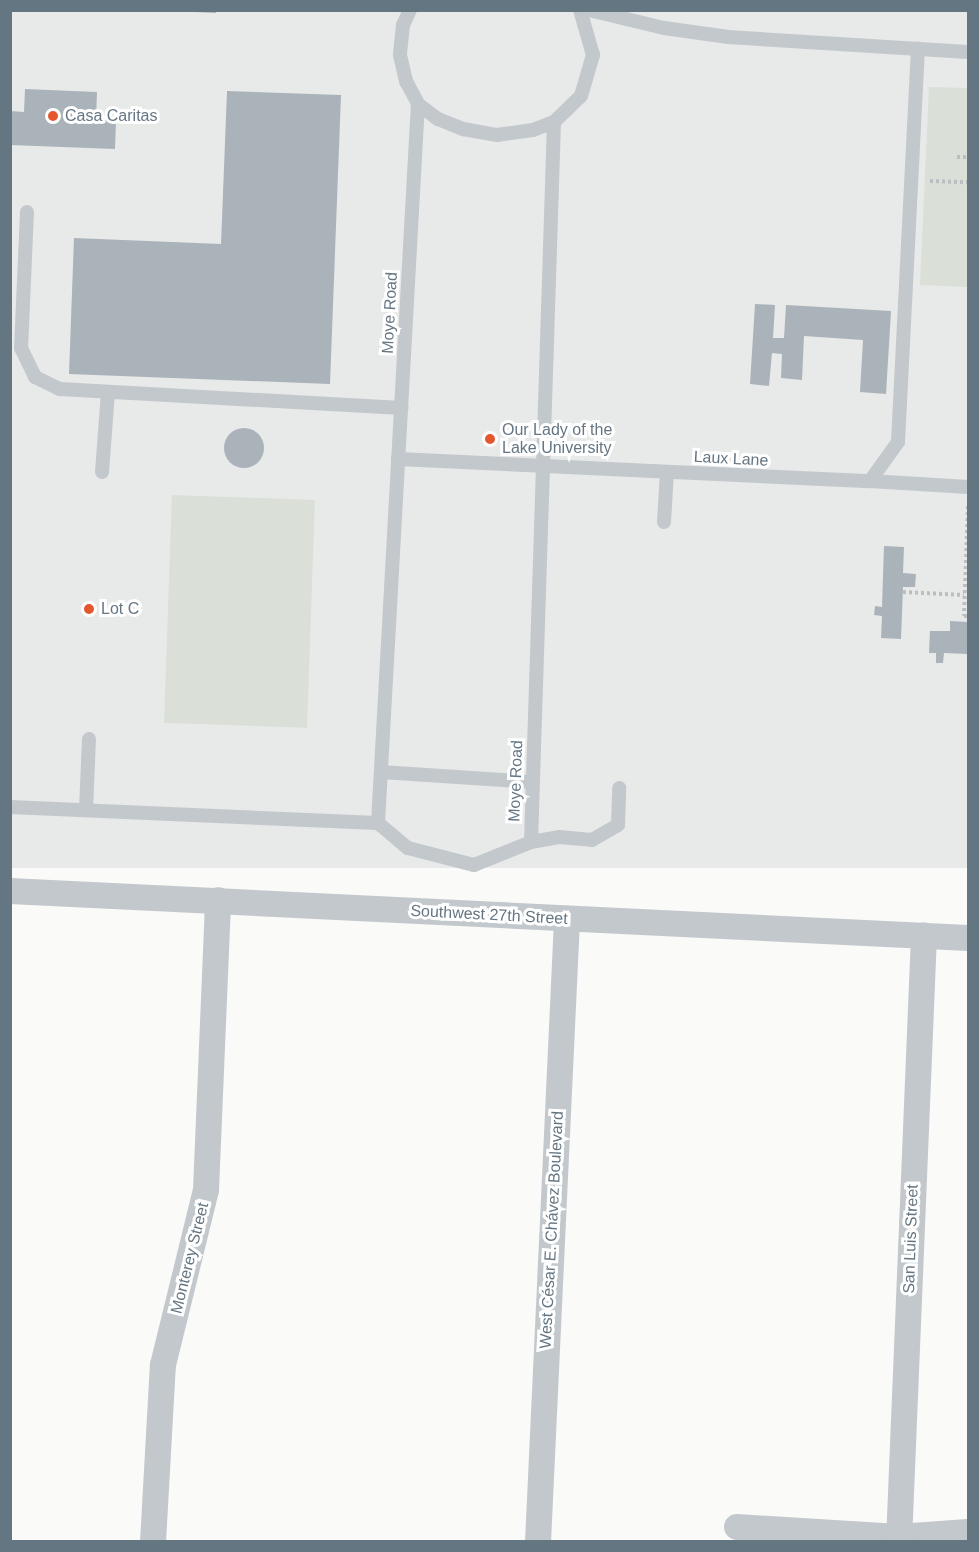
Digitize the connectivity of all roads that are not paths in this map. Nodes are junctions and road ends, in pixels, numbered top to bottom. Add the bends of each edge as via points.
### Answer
1 (410, 10) edge
2 (580, 10) edge
3 (589, 10) edge
4 (918, 49) junction
5 (969, 52) edge
6 (418, 104) junction
7 (554, 122) junction
8 (27, 212) dead end
9 (108, 392) junction
10 (401, 408) junction
11 (398, 459) junction
12 (543, 467) junction
13 (102, 472) dead end
14 (667, 472) junction
15 (870, 481) junction
16 (969, 487) edge
17 (664, 522) dead end
18 (89, 739) dead end
19 (381, 772) junction
20 (533, 782) junction
21 (619, 788) dead end
22 (10, 807) edge
23 (86, 810) junction
24 (378, 823) junction
25 (531, 842) junction
26 (10, 891) edge
27 (218, 900) junction
28 (567, 919) junction
29 (924, 936) junction
30 (969, 938) edge
31 (737, 1527) dead end
32 (969, 1532) edge
33 (899, 1539) edge
34 (153, 1542) edge
35 (538, 1542) edge

1 - 6 lane via 400,55 406,81
2 - 7 lane via 591,40 592,64 581,96
3 - 4 lane via 664,28 728,37
4 - 5 lane
4 - 15 lane via 898,442
6 - 7 lane via 438,120 497,135 533,130
6 - 10 lane, Moye Road
7 - 12 lane, Moye Road
8 - 9 lane via 21,348 35,377 60,389
9 - 10 lane
9 - 13 lane
10 - 11 lane, Moye Road
11 - 12 lane, Laux Lane
11 - 19 lane, Moye Road
12 - 14 lane, Laux Lane
12 - 20 lane, Moye Road
14 - 15 lane, Laux Lane
14 - 17 lane
15 - 16 lane, Laux Lane
18 - 23 lane
19 - 20 lane
19 - 24 lane, Moye Road
20 - 25 lane, Moye Road
21 - 25 lane via 618,825 592,840 559,837
22 - 23 lane
23 - 24 lane
24 - 25 lane, Moye Road via 408,848 474,865
26 - 27 street, Southwest 27th Street
27 - 28 street, Southwest 27th Street
27 - 34 street, Monterey Street via 206,1190 163,1365
28 - 29 street, Southwest 27th Street
28 - 35 street, West César E. Chávez Boulevard
29 - 30 street, Southwest 27th Street
29 - 33 street, San Luis Street
31 - 33 street
32 - 33 street

